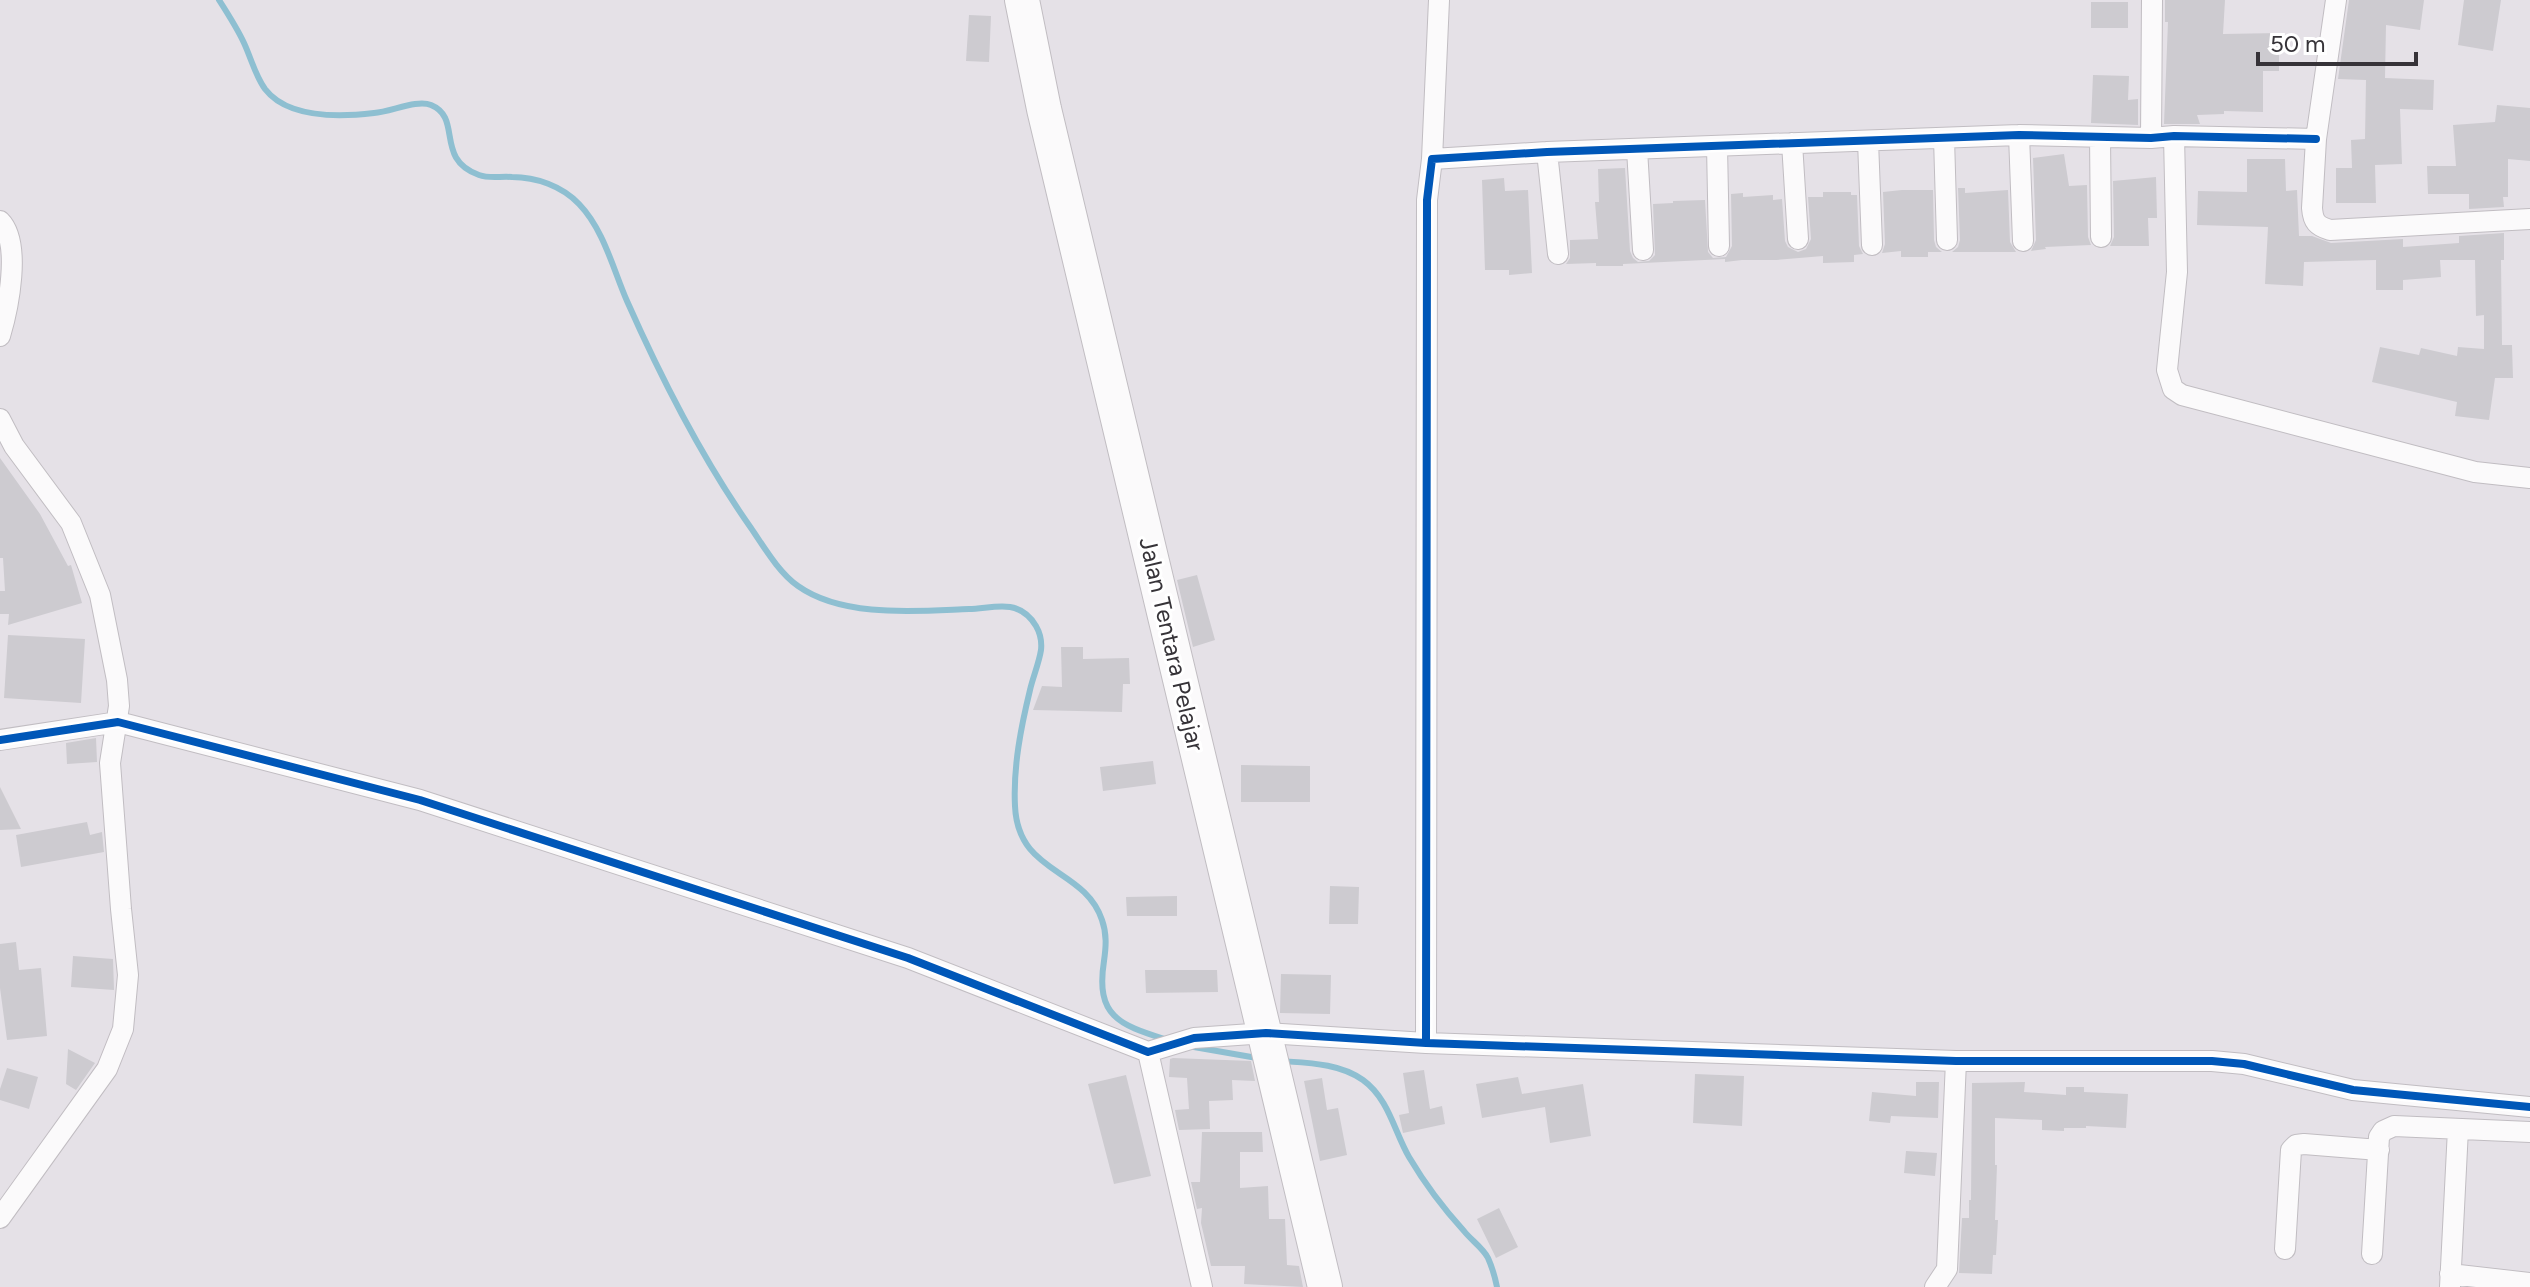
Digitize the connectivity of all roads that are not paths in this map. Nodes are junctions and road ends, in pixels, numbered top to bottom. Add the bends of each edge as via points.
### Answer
1 (1022, 0) edge
2 (1439, 0) edge
3 (2152, 0) edge
4 (2336, 0) edge
5 (2019, 135) junction
6 (2174, 136) junction
7 (2100, 137) junction
8 (1944, 138) junction
9 (2151, 138) junction
10 (2316, 139) junction
11 (1868, 141) junction
12 (1792, 143) junction
13 (1717, 146) junction
14 (1637, 149) junction
15 (1547, 152) junction
16 (1432, 159) junction
17 (2530, 219) edge
18 (0, 221) edge
19 (2101, 237) dead end
20 (1798, 239) dead end
21 (1947, 240) dead end
22 (2023, 241) dead end
23 (1872, 245) dead end
24 (1719, 246) dead end
25 (1643, 250) dead end
26 (1558, 254) dead end
27 (0, 336) edge
28 (0, 419) edge
29 (2530, 478) edge
30 (118, 722) junction
31 (0, 740) edge
32 (1267, 1038) junction
33 (1426, 1043) junction
34 (1154, 1050) junction
35 (1956, 1061) junction
36 (2530, 1107) edge
37 (2458, 1129) junction
38 (2530, 1132) edge
39 (2379, 1150) junction
40 (0, 1218) edge
41 (2285, 1249) dead end
42 (2372, 1254) dead end
43 (2450, 1280) edge
44 (2530, 1283) edge
45 (1202, 1287) edge
46 (1325, 1287) edge
47 (1935, 1287) edge

1 - 32 highway, Jalan Tentara Pelajar
2 - 16 street
3 - 9 street
4 - 10 street
5 - 7 street
5 - 8 street
5 - 22 street
6 - 9 street
6 - 10 street
6 - 29 street via 2177,272 2167,370 2173,389 2475,472
7 - 9 street
7 - 19 street
8 - 11 street
8 - 21 street
10 - 17 street via 2312,208 2318,226 2330,230
11 - 12 street
11 - 23 street
12 - 13 street
12 - 20 street
13 - 14 street
13 - 24 street
14 - 15 street
14 - 25 street
15 - 16 street
15 - 26 street
16 - 33 street via 1427,200
18 - 27 street via 12,254 8,310
28 - 30 street via 71,523 100,595 117,680
30 - 31 street
30 - 34 street via 420,800 908,958
30 - 40 street via 110,763 128,975 123,1029 107,1069
32 - 33 street
32 - 34 street via 1194,1038
32 - 46 highway, Jalan Tentara Pelajar
33 - 35 street
34 - 45 street
35 - 36 street via 2212,1061 2353,1090
35 - 47 street via 1947,1269
37 - 38 street
37 - 39 street via 2394,1126 2379,1137
37 - 43 street
39 - 41 street via 2304,1144 2291,1150
39 - 42 street
43 - 44 street

